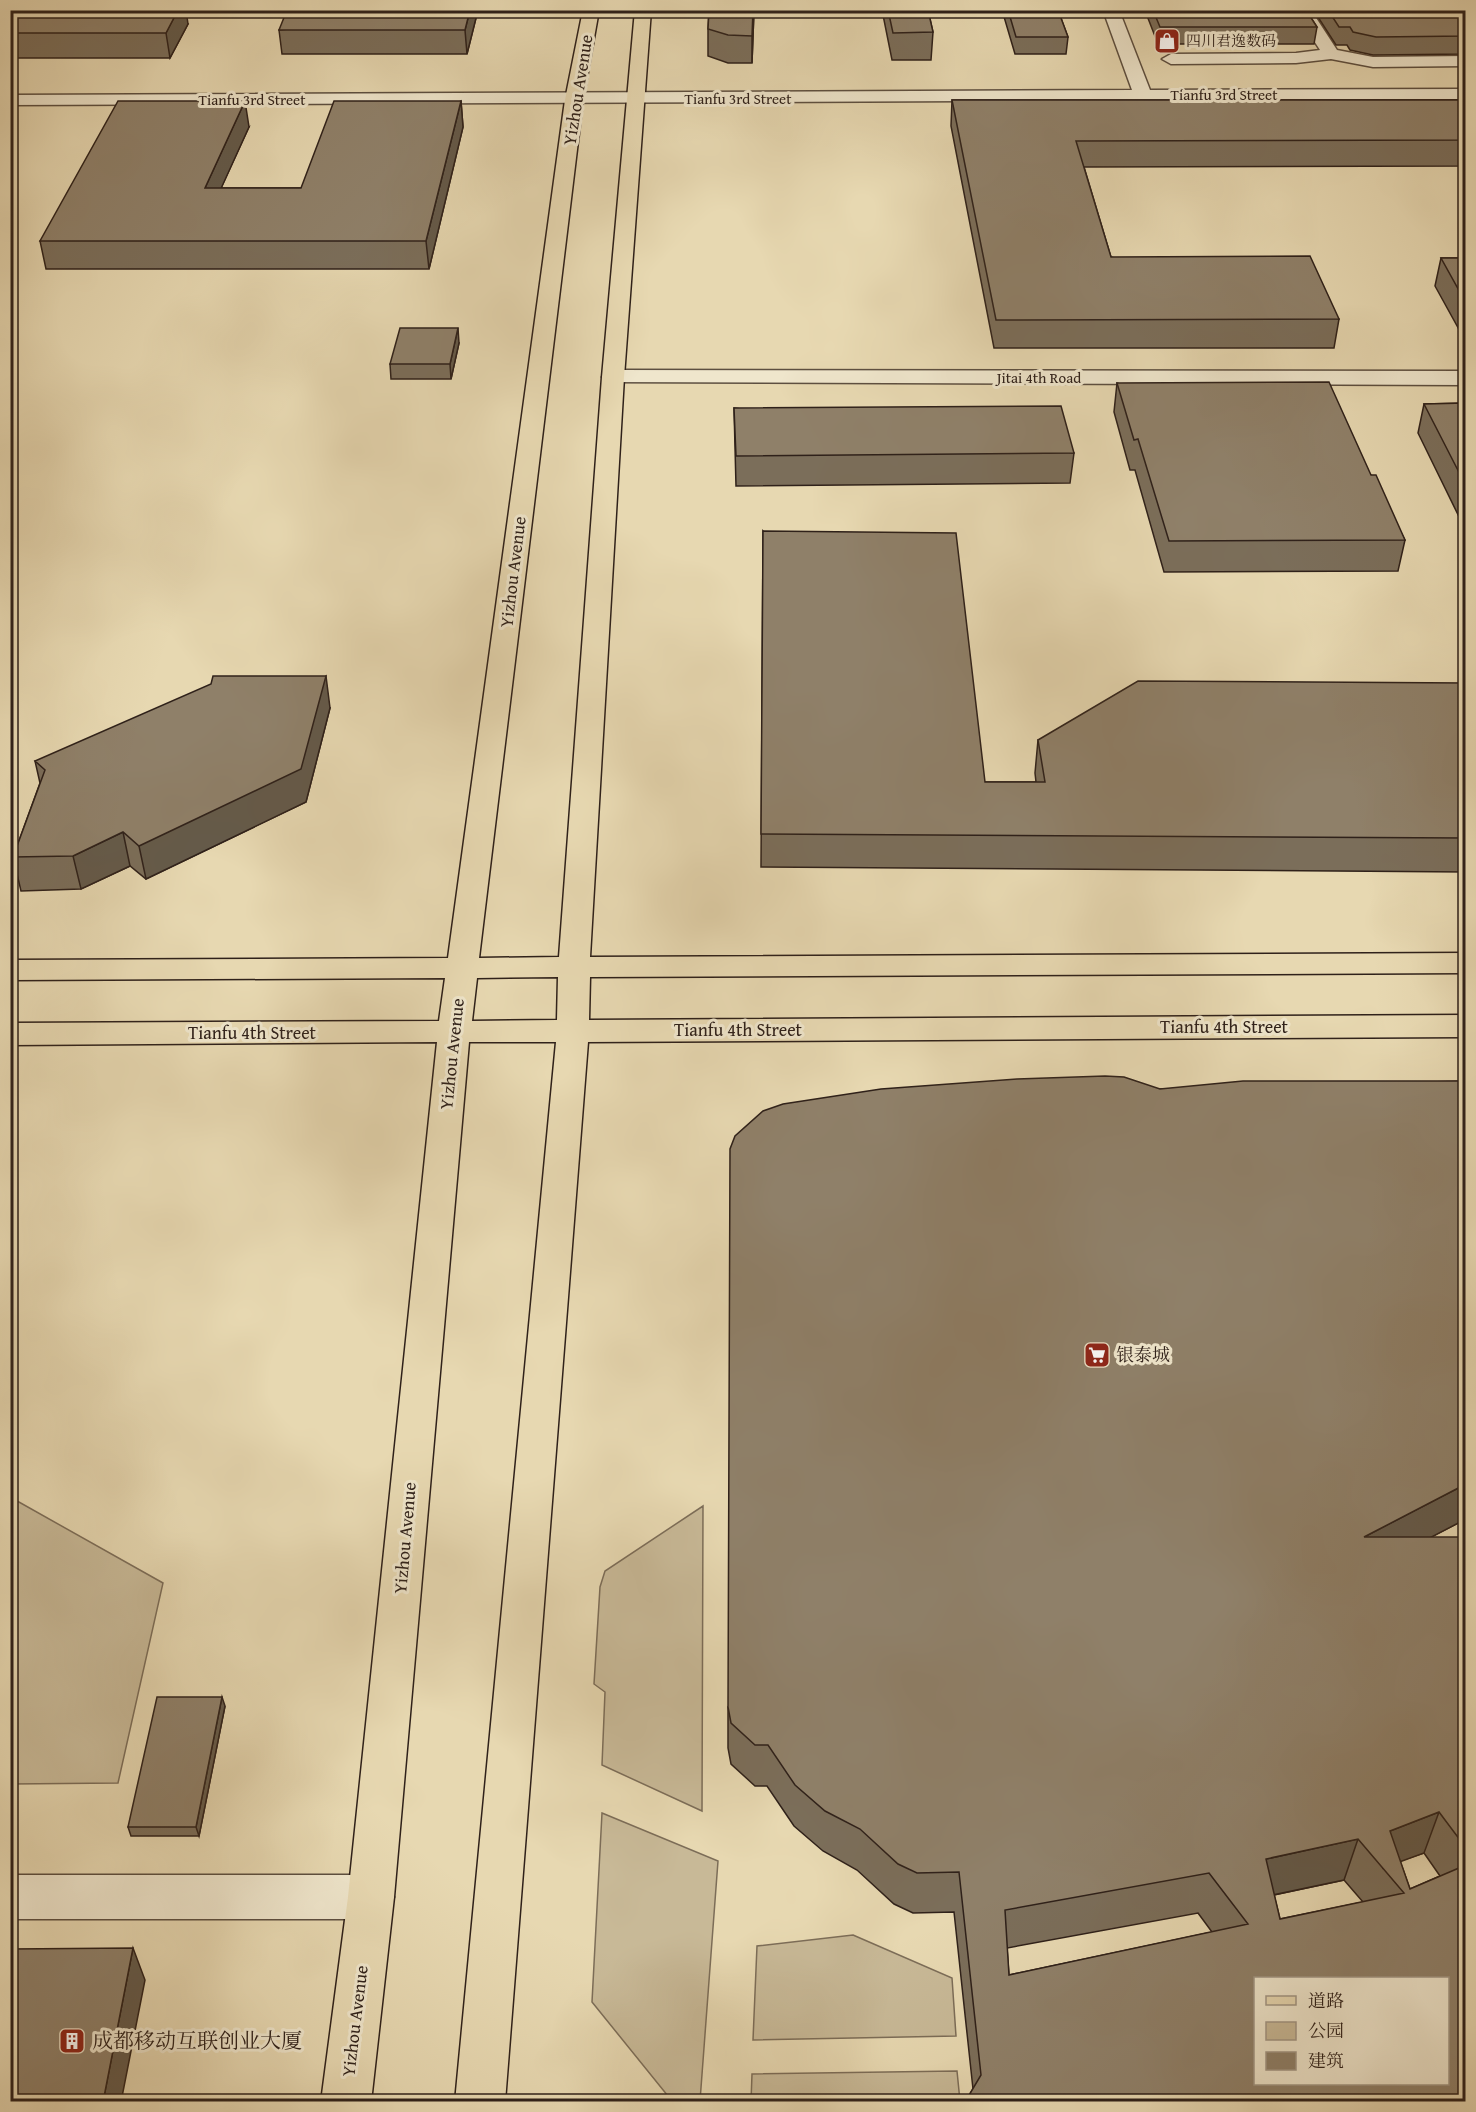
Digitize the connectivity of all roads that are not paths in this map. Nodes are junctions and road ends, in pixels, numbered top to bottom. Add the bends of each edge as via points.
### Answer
1 (591, 10) edge
2 (643, 10) edge
3 (1111, 10) edge
4 (1302, 10) edge
5 (1331, 54) junction
6 (1171, 59) dead end
7 (1466, 61) edge
8 (1466, 85) edge
9 (10, 88) edge
10 (1141, 91) junction
11 (575, 93) junction
12 (637, 93) junction
13 (1466, 94) edge
14 (10, 100) edge
15 (613, 378) junction
16 (1466, 378) edge
17 (1466, 963) edge
18 (574, 967) junction
19 (461, 968) junction
20 (10, 970) edge
21 (1466, 1026) edge
22 (573, 1031) junction
23 (454, 1032) junction
24 (10, 1034) edge
25 (10, 1897) edge
26 (371, 1897) junction
27 (346, 2102) edge
28 (480, 2102) edge

1 - 11 main road, Yizhou Avenue
2 - 12 main road
3 - 10 street
4 - 5 street
5 - 6 street
5 - 7 street via 1373,62
8 - 10 street, Tianfu 3rd Street
9 - 11 street, Tianfu 3rd Street
10 - 12 street, Tianfu 3rd Street
10 - 13 street, Tianfu 3rd Street
11 - 12 street, Tianfu 3rd Street
11 - 14 street, Tianfu 3rd Street
11 - 19 main road, Yizhou Avenue
12 - 15 main road
15 - 16 street, Jitai 4th Road
15 - 18 main road
17 - 18 main road
18 - 19 main road
18 - 22 main road
19 - 20 main road
19 - 23 main road, Yizhou Avenue
21 - 22 main road, Tianfu 4th Street
22 - 23 main road, Tianfu 4th Street
22 - 28 main road
23 - 24 main road, Tianfu 4th Street
23 - 26 main road, Yizhou Avenue
25 - 26 street
26 - 27 main road, Yizhou Avenue

